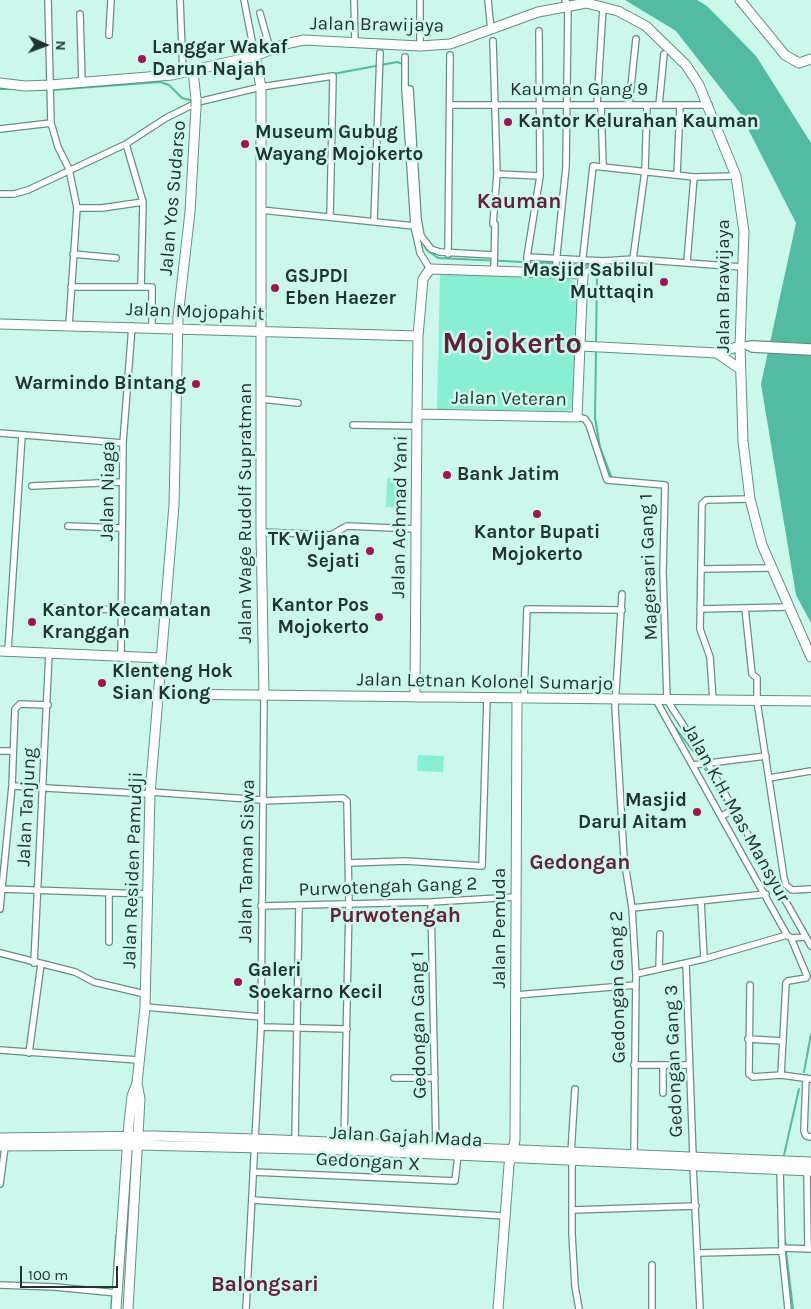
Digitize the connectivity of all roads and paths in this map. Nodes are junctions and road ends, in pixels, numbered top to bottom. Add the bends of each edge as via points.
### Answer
1 (48, 0) edge
2 (111, 0) edge
3 (180, 0) edge
4 (244, 0) edge
5 (354, 0) edge
6 (420, 0) edge
7 (488, 0) edge
8 (740, 0) edge
9 (587, 1) edge
10 (566, 3) edge
11 (604, 7) junction
12 (260, 13) dead end
13 (80, 14) dead end
14 (491, 30) junction
15 (539, 31) dead end
16 (108, 35) dead end
17 (636, 39) dead end
18 (493, 41) dead end
19 (355, 43) junction
20 (420, 46) junction
21 (270, 49) junction
22 (380, 53) dead end
23 (664, 54) dead end
24 (450, 55) dead end
25 (255, 56) junction
26 (405, 57) dead end
27 (811, 59) edge
28 (193, 71) junction
29 (183, 73) junction
30 (82, 82) junction
31 (0, 83) edge
32 (261, 86) junction
33 (51, 88) junction
34 (197, 103) junction
35 (494, 104) junction
36 (540, 104) junction
37 (565, 104) junction
38 (450, 105) junction
39 (599, 105) junction
40 (629, 105) junction
41 (647, 105) junction
42 (659, 105) junction
43 (680, 105) junction
44 (709, 105) junction
45 (51, 123) junction
46 (0, 129) edge
47 (411, 133) junction
48 (126, 144) junction
49 (603, 165) junction
50 (70, 169) junction
51 (645, 171) junction
52 (497, 174) junction
53 (677, 175) junction
54 (540, 176) junction
55 (736, 176) junction
56 (694, 177) junction
57 (0, 194) edge
58 (143, 202) junction
59 (77, 208) junction
60 (261, 210) junction
61 (330, 217) junction
62 (374, 221) junction
63 (414, 226) junction
64 (73, 254) junction
65 (448, 254) junction
66 (116, 258) dead end
67 (633, 259) junction
68 (494, 261) junction
69 (604, 261) junction
70 (687, 262) junction
71 (527, 263) junction
72 (556, 264) junction
73 (742, 267) junction
74 (430, 269) junction
75 (583, 269) junction
76 (141, 286) junction
77 (71, 287) junction
78 (0, 324) edge
79 (69, 325) junction
80 (132, 326) junction
81 (152, 327) junction
82 (177, 328) junction
83 (261, 331) junction
84 (418, 336) junction
85 (585, 346) junction
86 (747, 346) junction
87 (811, 347) edge
88 (811, 352) edge
89 (717, 353) junction
90 (740, 368) junction
91 (261, 399) junction
92 (298, 402) dead end
93 (417, 414) junction
94 (581, 418) junction
95 (353, 425) dead end
96 (417, 426) junction
97 (0, 433) edge
98 (22, 435) junction
99 (123, 443) junction
100 (122, 482) junction
101 (32, 486) dead end
102 (747, 499) junction
103 (68, 526) dead end
104 (122, 528) junction
105 (416, 529) junction
106 (261, 532) junction
107 (772, 568) junction
108 (701, 569) junction
109 (622, 594) dead end
110 (788, 607) junction
111 (65, 608) dead end
112 (745, 608) junction
113 (700, 609) junction
114 (122, 610) junction
115 (622, 610) junction
116 (4, 651) edge
117 (49, 653) junction
118 (121, 656) junction
119 (811, 657) edge
120 (161, 658) junction
121 (159, 694) junction
122 (264, 696) junction
123 (415, 697) junction
124 (667, 697) junction
125 (713, 697) junction
126 (487, 698) junction
127 (520, 698) junction
128 (616, 699) junction
129 (656, 700) junction
130 (757, 701) junction
131 (811, 701) edge
132 (48, 705) junction
133 (0, 751) edge
134 (13, 751) junction
135 (766, 756) junction
136 (706, 762) junction
137 (695, 764) junction
138 (811, 771) edge
139 (769, 778) junction
140 (12, 786) junction
141 (42, 788) junction
142 (151, 793) junction
143 (262, 801) junction
144 (732, 810) junction
145 (722, 816) junction
146 (349, 863) junction
147 (2, 889) junction
148 (811, 889) edge
149 (38, 891) junction
150 (109, 894) junction
151 (147, 894) junction
152 (766, 894) junction
153 (516, 897) junction
154 (431, 902) junction
155 (701, 902) junction
156 (299, 905) junction
157 (349, 905) junction
158 (261, 906) junction
159 (632, 908) junction
160 (0, 909) edge
161 (660, 934) dead end
162 (789, 936) junction
163 (806, 937) junction
164 (108, 942) dead end
165 (811, 946) edge
166 (0, 954) edge
167 (704, 960) junction
168 (34, 962) junction
169 (41, 964) junction
170 (686, 964) junction
171 (659, 969) junction
172 (636, 974) junction
173 (636, 985) junction
174 (750, 985) dead end
175 (146, 994) junction
176 (516, 995) junction
177 (146, 1007) junction
178 (261, 1017) junction
179 (260, 1027) junction
180 (298, 1028) junction
181 (347, 1029) junction
182 (748, 1038) junction
183 (783, 1041) junction
184 (0, 1050) edge
185 (30, 1053) junction
186 (138, 1060) junction
187 (634, 1065) junction
188 (663, 1065) junction
189 (689, 1065) junction
190 (781, 1075) junction
191 (394, 1078) dead end
192 (435, 1078) junction
193 (808, 1078) edge
194 (137, 1083) junction
195 (575, 1089) dead end
196 (663, 1093) dead end
197 (811, 1137) edge
198 (0, 1138) edge
199 (295, 1140) junction
200 (127, 1141) junction
201 (138, 1141) junction
202 (344, 1142) junction
203 (255, 1143) junction
204 (3, 1146) edge
205 (436, 1147) junction
206 (512, 1154) junction
207 (572, 1154) junction
208 (458, 1155) junction
209 (634, 1155) junction
210 (693, 1162) junction
211 (810, 1168) edge
212 (780, 1169) junction
213 (253, 1172) junction
214 (0, 1184) edge
215 (252, 1200) junction
216 (696, 1206) junction
217 (572, 1210) junction
218 (505, 1216) junction
219 (784, 1249) junction
220 (809, 1249) edge
221 (698, 1253) junction
222 (652, 1265) dead end
223 (0, 1285) edge
224 (117, 1293) junction
225 (116, 1309) edge
226 (128, 1309) edge
227 (246, 1309) edge
228 (498, 1309) edge
229 (579, 1309) edge
230 (652, 1309) edge
231 (700, 1309) edge
232 (788, 1309) edge

1 - 33 street
2 - 16 street
3 - 29 street
4 - 25 street
5 - 19 street
6 - 20 street
7 - 14 street
8 - 27 main road via 785,55 799,63
9 - 10 main road, Jalan Brawijaya
9 - 11 main road, Jalan Brawijaya
10 - 14 main road, Jalan Brawijaya
10 - 37 street
11 - 39 street
11 - 44 main road, Jalan Brawijaya via 638,21 661,39 693,75
12 - 21 street
13 - 30 street
14 - 20 main road, Jalan Brawijaya via 450,44
15 - 36 street
17 - 40 street
18 - 35 street
19 - 20 main road, Jalan Brawijaya
19 - 21 main road, Jalan Brawijaya via 304,40
21 - 25 main road, Jalan Brawijaya
22 - 62 street
23 - 42 street
24 - 38 street
25 - 28 main road, Jalan Brawijaya
25 - 32 main road, Jalan Wage Rudolf Supratman
26 - 47 street
28 - 29 main road, Jalan Brawijaya
28 - 34 main road, Jalan Yos Sudarso
29 - 30 main road, Jalan Brawijaya
30 - 33 main road, Jalan Brawijaya
31 - 33 main road, Jalan Brawijaya
32 - 34 street
32 - 60 main road, Jalan Wage Rudolf Supratman
32 - 61 street via 333,76
33 - 45 street
34 - 48 street via 166,118
34 - 82 main road, Jalan Yos Sudarso
35 - 36 street, Kauman Gang 9
35 - 38 street, Kauman Gang 9
35 - 52 street
36 - 37 street, Kauman Gang 9
36 - 54 street
37 - 39 street, Kauman Gang 9
37 - 72 street via 565,171
38 - 65 street
39 - 40 street, Kauman Gang 9
39 - 49 street
40 - 41 street, Kauman Gang 9
41 - 42 street, Kauman Gang 9
41 - 51 street
42 - 43 street, Kauman Gang 9
43 - 44 street, Kauman Gang 9
43 - 53 street
44 - 55 main road, Jalan Brawijaya
45 - 46 street
45 - 50 street via 58,148
47 - 63 street
47 - 65 street via 422,236 431,249
48 - 50 street
48 - 58 street
49 - 51 street
49 - 75 street via 592,169
50 - 57 street via 22,193
50 - 59 street
51 - 53 street
51 - 67 street
52 - 54 street
52 - 68 street
53 - 56 street
54 - 71 street
55 - 56 street
55 - 73 main road, Jalan Brawijaya via 744,232
56 - 70 street
58 - 59 street
58 - 76 street
59 - 64 street
60 - 61 street
60 - 83 main road, Jalan Wage Rudolf Supratman
61 - 62 street
62 - 63 street
63 - 74 street via 420,254
64 - 66 street
64 - 77 street
65 - 68 street
67 - 69 street
67 - 70 street
68 - 71 main road
68 - 74 main road
69 - 75 street
69 - 75 street
70 - 73 street
71 - 72 main road
71 - 72 street
72 - 75 main road
72 - 75 street
73 - 86 main road, Jalan Brawijaya
74 - 84 main road, Jalan Achmad Yani via 423,278
75 - 85 main road, Jalan Veteran
76 - 77 street
76 - 81 street via 153,289
77 - 79 street
78 - 79 main road, Jalan Mojopahit
79 - 80 main road, Jalan Mojopahit
80 - 81 main road, Jalan Mojopahit
80 - 99 street, Jalan Niaga
81 - 82 main road, Jalan Mojopahit
82 - 83 main road, Jalan Mojopahit
82 - 120 main road, Jalan Yos Sudarso via 174,505
83 - 84 main road, Jalan Mojopahit
83 - 91 main road, Jalan Wage Rudolf Supratman
84 - 93 main road, Jalan Achmad Yani
85 - 89 main road
85 - 94 main road, Jalan Veteran
86 - 87 street
86 - 88 street
86 - 89 main road
86 - 90 main road, Jalan Brawijaya
89 - 90 main road
90 - 102 main road, Jalan Brawijaya
91 - 92 street
91 - 106 main road, Jalan Wage Rudolf Supratman
93 - 94 main road, Jalan Veteran
93 - 96 main road, Jalan Achmad Yani
94 - 124 street, Magersari Gang 1 via 608,480 660,483 666,490 663,572
95 - 96 street
96 - 105 main road, Jalan Achmad Yani
97 - 98 street
98 - 99 street
98 - 116 street
99 - 100 street, Jalan Niaga
100 - 101 street
100 - 104 street, Jalan Niaga
102 - 107 main road, Jalan Brawijaya
102 - 108 street via 703,502
103 - 104 street
104 - 114 street, Jalan Niaga
105 - 106 street via 348,526 331,535
105 - 123 main road, Jalan Achmad Yani
106 - 122 main road, Jalan Wage Rudolf Supratman
107 - 108 street
107 - 110 main road, Jalan Brawijaya
108 - 113 street
109 - 115 street, Gedongan Gang 2
110 - 112 street
110 - 119 main road, Jalan Brawijaya
111 - 114 street
112 - 113 street
112 - 130 street via 752,674 757,678
113 - 125 street via 701,633 710,657
114 - 118 street, Jalan Niaga
115 - 127 street via 527,609
115 - 128 street, Gedongan Gang 2
116 - 117 main road
117 - 118 main road
117 - 132 street, Jalan Tanjung
118 - 120 main road
120 - 121 main road, Jalan Residen Pamudji
121 - 122 main road, Jalan Letnan Kolonel Sumarjo
121 - 142 main road, Jalan Residen Pamudji
122 - 123 main road, Jalan Letnan Kolonel Sumarjo
122 - 143 street, Jalan Taman Siswa
123 - 126 main road, Jalan Letnan Kolonel Sumarjo
124 - 125 main road, Jalan Letnan Kolonel Sumarjo
124 - 129 main road, Jalan Letnan Kolonel Sumarjo
124 - 136 street
125 - 130 main road, Jalan Letnan Kolonel Sumarjo
126 - 127 main road, Jalan Letnan Kolonel Sumarjo
126 - 146 street via 482,866 406,861
127 - 128 main road, Jalan Letnan Kolonel Sumarjo
127 - 153 main road, Jalan Pemuda
128 - 129 main road, Jalan Letnan Kolonel Sumarjo
128 - 159 street, Gedongan Gang 2 via 624,858
129 - 137 street, Jalan K.H. Mas Mansyur
130 - 131 main road, Jalan Letnan Kolonel Sumarjo
130 - 135 street
132 - 134 street via 16,706
132 - 141 street, Jalan Tanjung
133 - 134 street
134 - 140 street
135 - 136 street
135 - 139 street
136 - 137 street
136 - 144 street
137 - 145 street, Jalan K.H. Mas Mansyur
138 - 139 street
139 - 148 street via 786,885 792,890
140 - 141 street
140 - 147 street
141 - 142 street
141 - 149 street, Jalan Tanjung
142 - 143 street
142 - 151 main road, Jalan Residen Pamudji
143 - 146 street via 346,799
143 - 158 street, Jalan Taman Siswa
144 - 145 street
144 - 163 street
145 - 152 street, Jalan K.H. Mas Mansyur
146 - 157 street
147 - 149 street
147 - 160 street
149 - 150 street
149 - 168 street, Jalan Tanjung
150 - 151 street
150 - 164 street
151 - 175 main road, Jalan Residen Pamudji
152 - 155 street
152 - 162 street, Jalan K.H. Mas Mansyur
153 - 154 street, Purwotengah Gang 2
153 - 176 main road, Jalan Pemuda
154 - 157 street, Purwotengah Gang 2
154 - 192 street, Gedongan Gang 1
155 - 159 street
155 - 167 street
156 - 157 street, Purwotengah Gang 2
156 - 158 street, Purwotengah Gang 2
156 - 180 street
157 - 181 street
158 - 178 street, Jalan Taman Siswa
159 - 172 street, Gedongan Gang 2
161 - 171 street
162 - 163 street
162 - 167 street
162 - 183 street, Jalan K.H. Mas Mansyur via 807,977 786,982
163 - 165 street
166 - 168 street
167 - 170 street
168 - 169 street
169 - 175 street via 75,972 94,982
169 - 185 street
170 - 171 street
170 - 189 street, Gedongan Gang 3
171 - 172 street
172 - 173 street, Gedongan Gang 2
173 - 176 street
173 - 187 street, Gedongan Gang 2
174 - 182 street
175 - 177 main road, Jalan Residen Pamudji
176 - 206 main road, Jalan Pemuda via 515,1140
177 - 178 street
177 - 186 main road, Jalan Residen Pamudji
178 - 179 street, Jalan Taman Siswa
179 - 180 street
179 - 203 street, Jalan Taman Siswa
180 - 181 street
180 - 199 street
181 - 202 street
182 - 183 street
182 - 190 street via 749,1074 753,1077
183 - 190 street
184 - 185 street
185 - 186 street
186 - 194 main road, Jalan Residen Pamudji
187 - 188 street
187 - 209 street, Gedongan Gang 2
188 - 189 street
188 - 196 street
189 - 210 street, Gedongan Gang 3
190 - 193 street
191 - 192 street
192 - 205 street, Gedongan Gang 1
193 - 197 street via 804,1130 806,1136
194 - 200 main road, Jalan Residen Pamudji via 132,1096
194 - 201 main road, Jalan Residen Pamudji via 140,1099
195 - 207 street
198 - 200 main road, Jalan Gajah Mada
199 - 202 main road, Jalan Gajah Mada
199 - 203 main road, Jalan Gajah Mada
200 - 201 main road, Jalan Gajah Mada
200 - 204 main road, Jalan Gajah Mada
200 - 224 main road, Jalan Residen Pamudji
201 - 203 main road, Jalan Gajah Mada
201 - 226 main road, Jalan Residen Pamudji
202 - 205 main road, Jalan Gajah Mada
203 - 208 main road, Jalan Gajah Mada
203 - 213 street, Jalan Taman Siswa
204 - 214 street
205 - 206 main road, Jalan Gajah Mada
206 - 207 main road, Jalan Gajah Mada
206 - 208 main road, Jalan Gajah Mada
206 - 218 main road, Jalan Pemuda
207 - 209 main road, Jalan Gajah Mada
207 - 210 main road, Jalan Gajah Mada
207 - 217 street
208 - 213 street, Gedongan X via 455,1181
209 - 210 main road, Jalan Gajah Mada
210 - 211 main road, Jalan Gajah Mada
210 - 212 main road, Jalan Gajah Mada
210 - 216 street, Gedongan Gang 3
211 - 212 main road, Jalan Gajah Mada
211 - 220 street
212 - 219 street
213 - 215 street, Jalan Taman Siswa
215 - 218 street
215 - 227 street, Jalan Taman Siswa
216 - 217 street
216 - 221 street, Gedongan Gang 3
217 - 229 street
218 - 228 main road, Jalan Pemuda
219 - 220 street
219 - 221 street
219 - 232 street
221 - 231 street, Gedongan Gang 3
222 - 230 street
223 - 224 street
224 - 225 main road, Jalan Residen Pamudji

